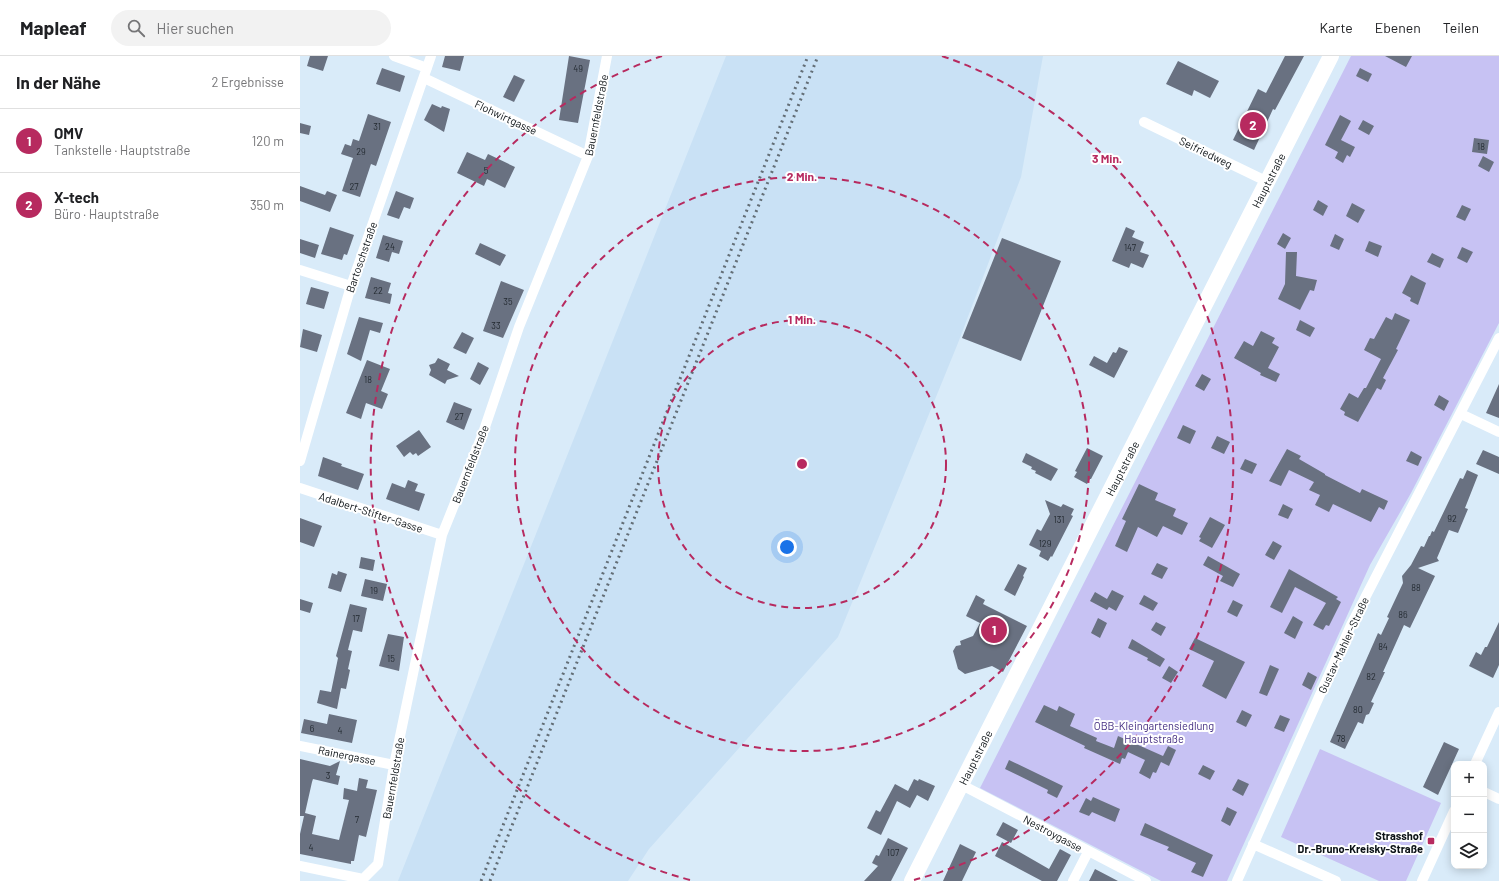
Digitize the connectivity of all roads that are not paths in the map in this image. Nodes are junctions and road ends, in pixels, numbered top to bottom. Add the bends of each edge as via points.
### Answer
1 (394, 56) edge
2 (431, 56) edge
3 (607, 56) edge
4 (1331, 56) edge
5 (427, 68) junction
6 (424, 78) junction
7 (1144, 122) dead end
8 (588, 156) junction
9 (1268, 182) junction
10 (300, 270) edge
11 (351, 286) junction
12 (1499, 338) edge
13 (1461, 414) junction
14 (1499, 432) edge
15 (300, 461) edge
16 (300, 488) edge
17 (442, 536) junction
18 (1499, 712) edge
19 (300, 746) edge
20 (1476, 761) edge
21 (394, 765) junction
22 (960, 784) junction
23 (1487, 793) edge
24 (1499, 799) edge
25 (1451, 818) edge
26 (1253, 844) junction
27 (1088, 852) junction
28 (300, 866) edge
29 (912, 881) edge
30 (1073, 881) edge
31 (1146, 881) edge
32 (1236, 881) edge
33 (1336, 881) edge
34 (1422, 881) edge

1 - 5 street
2 - 5 street, Bartoschstraße
3 - 8 street, Bauernfeldstraße
4 - 9 main road, Hauptstraße
5 - 6 street, Bartoschstraße
6 - 8 street, Flohwirtgasse
6 - 11 street, Bartoschstraße
7 - 9 street, Seifriedweg
8 - 17 street, Bauernfeldstraße via 519,327 483,433
9 - 22 main road, Hauptstraße via 1178,353
10 - 11 street
11 - 15 street, Bartoschstraße
12 - 13 street, Gustav-Mahler-Straße
13 - 14 street
13 - 26 street, Gustav-Mahler-Straße via 1351,625
16 - 17 street, Adalbert-Stifter-Gasse
17 - 21 street, Bauernfeldstraße
18 - 20 street
19 - 21 street, Rainergasse
21 - 28 street, Bauernfeldstraße via 378,864 363,879
22 - 27 street, Nestroygasse
22 - 29 main road, Hauptstraße
23 - 24 street
25 - 34 street
26 - 32 street, Gustav-Mahler-Straße
26 - 33 street
27 - 30 street
27 - 31 street, Nestroygasse

